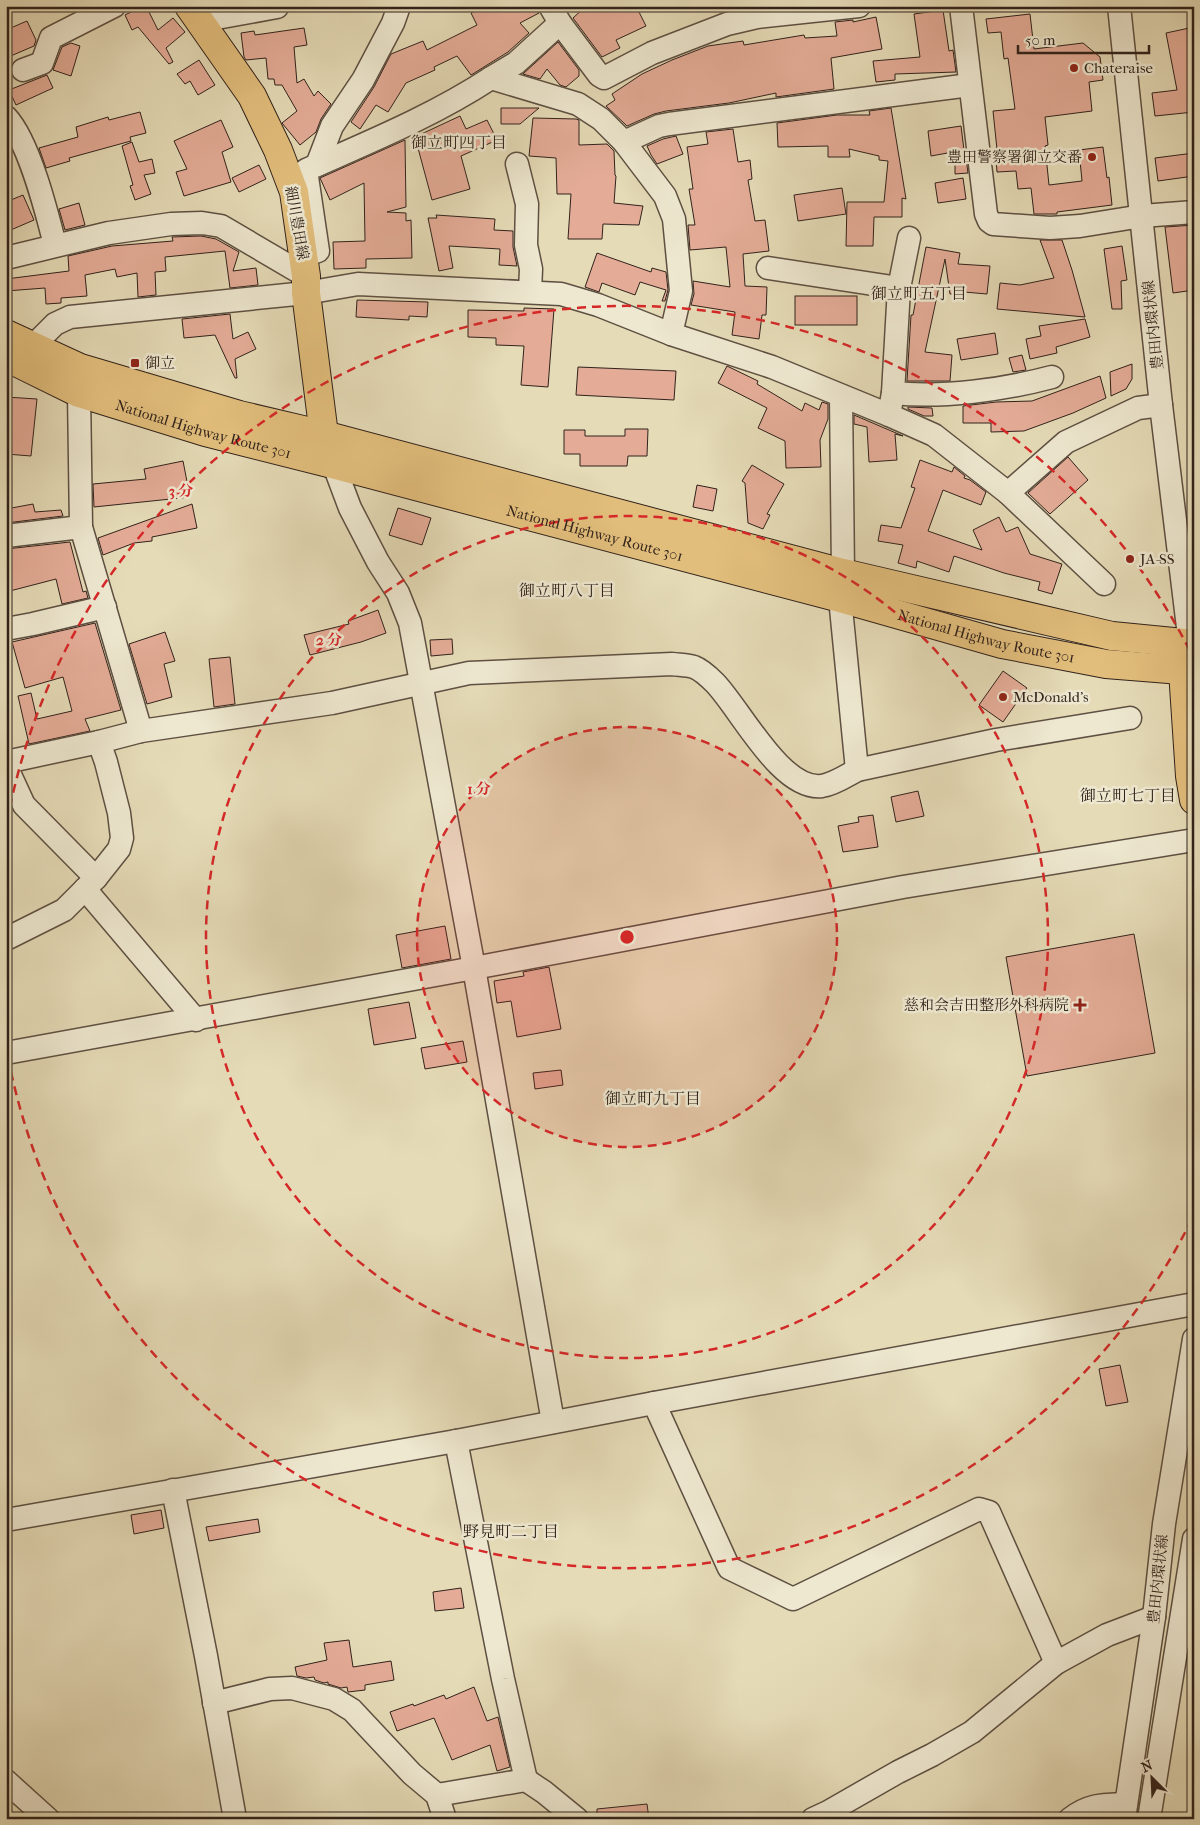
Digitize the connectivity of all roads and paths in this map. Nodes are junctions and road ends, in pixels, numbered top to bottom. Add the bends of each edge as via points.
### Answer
1 (114, 6) edge
2 (399, 6) edge
3 (859, 6) edge
4 (961, 6) edge
5 (1119, 6) edge
6 (276, 7) edge
7 (195, 14) edge
8 (555, 14) edge
9 (722, 15) edge
10 (23, 70) dead end
11 (490, 78) junction
12 (970, 85) junction
13 (6, 117) edge
14 (624, 142) junction
15 (517, 164) dead end
16 (317, 165) junction
17 (1194, 212) edge
18 (1142, 216) junction
19 (909, 238) dead end
20 (55, 246) junction
21 (6, 258) edge
22 (768, 268) dead end
23 (305, 275) junction
24 (899, 288) junction
25 (530, 291) junction
26 (6, 334) edge
27 (671, 334) junction
28 (32, 347) junction
29 (6, 357) edge
30 (1052, 377) dead end
31 (79, 393) junction
32 (841, 396) junction
33 (891, 404) junction
34 (1161, 404) junction
35 (324, 435) junction
36 (332, 464) junction
37 (1008, 493) junction
38 (81, 527) junction
39 (6, 536) edge
40 (1104, 584) dead end
41 (842, 586) junction
42 (105, 607) junction
43 (6, 629) edge
44 (1191, 657) edge
45 (421, 683) junction
46 (1130, 718) dead end
47 (141, 731) junction
48 (99, 742) junction
49 (6, 764) edge
50 (857, 770) junction
51 (1194, 800) edge
52 (1194, 840) edge
53 (90, 883) junction
54 (6, 939) edge
55 (474, 968) junction
56 (196, 1020) junction
57 (6, 1053) edge
58 (1194, 1304) edge
59 (1194, 1339) edge
60 (654, 1403) junction
61 (553, 1422) junction
62 (456, 1441) junction
63 (173, 1490) junction
64 (6, 1520) edge
65 (1194, 1540) edge
66 (1188, 1606) edge
67 (1154, 1617) junction
68 (1056, 1663) junction
69 (214, 1703) junction
70 (526, 1780) junction
71 (6, 1781) edge
72 (437, 1795) junction
73 (1125, 1812) edge
74 (825, 1817) edge
75 (48, 1819) edge
76 (235, 1819) edge
77 (445, 1819) edge
78 (577, 1819) edge
79 (1070, 1819) edge
80 (1148, 1819) edge

1 - 10 street via 51,38 42,63
2 - 16 street via 363,80 332,126
3 - 9 street via 757,17
4 - 12 street
5 - 18 street, 豊田内環状線
6 - 7 street
7 - 23 main road, 細川豊田線 via 252,96 278,150 294,192
8 - 9 street via 604,78
8 - 11 street via 516,63
11 - 14 street via 578,104 601,119
11 - 16 street via 422,118
12 - 14 street via 659,126
12 - 18 street via 986,214 993,224 1050,228
13 - 20 street via 24,145 45,204
14 - 27 street via 665,196 674,219 681,291
15 - 25 street via 527,204
16 - 23 street via 306,170 318,251
17 - 18 street
18 - 34 street, 豊田内環状線
19 - 24 street
20 - 21 street
20 - 23 street via 109,233 202,223 221,226
22 - 24 street
23 - 25 street via 358,284
23 - 28 street via 70,317 55,324
23 - 35 main road, 細川豊田線
24 - 33 street
25 - 27 street via 561,294
26 - 28 main road, National Highway Route 301
27 - 32 street via 772,367
28 - 35 main road, National Highway Route 301 via 89,370 239,415
29 - 31 main road, National Highway Route 301
30 - 33 street via 1025,384 921,396
31 - 36 main road, National Highway Route 301 via 205,432
31 - 38 street
32 - 33 street
32 - 41 street
33 - 37 street
34 - 37 street via 1138,408 1066,442
34 - 44 street, 豊田内環状線
35 - 36 street
35 - 41 main road, National Highway Route 301
36 - 41 main road, National Highway Route 301
36 - 45 street via 350,508 398,593 410,624
37 - 40 street
38 - 39 street
38 - 42 street
41 - 44 main road, National Highway Route 301 via 1002,644 1106,664
41 - 50 street
42 - 43 street
42 - 47 street
44 - 51 main road via 1186,720
45 - 47 street via 332,703
45 - 50 street via 469,673 672,664 695,667 727,696 773,760 790,776 803,783 822,786
45 - 55 street
46 - 50 street via 996,740
47 - 48 street
48 - 49 street
48 - 53 street via 115,796 122,838 119,849
49 - 53 street via 24,805
52 - 55 street via 902,887
53 - 54 street via 64,910
53 - 56 street
55 - 56 street
55 - 61 street
56 - 57 street
58 - 60 street
59 - 67 street, 豊田内環状線 via 1164,1524
60 - 61 street
60 - 68 street via 729,1568 793,1599 979,1508 989,1512
61 - 62 street
62 - 63 street
62 - 70 street
63 - 64 street
63 - 69 street
65 - 66 street, 豊田内環状線
66 - 80 street, 豊田内環状線
67 - 68 street via 1107,1635
67 - 73 street, 豊田内環状線
68 - 74 street via 972,1732
69 - 72 street via 292,1688 334,1699 352,1710 412,1774
69 - 76 street
70 - 72 street
70 - 78 street
71 - 75 street
72 - 77 street
73 - 79 street via 1102,1806 1082,1809

